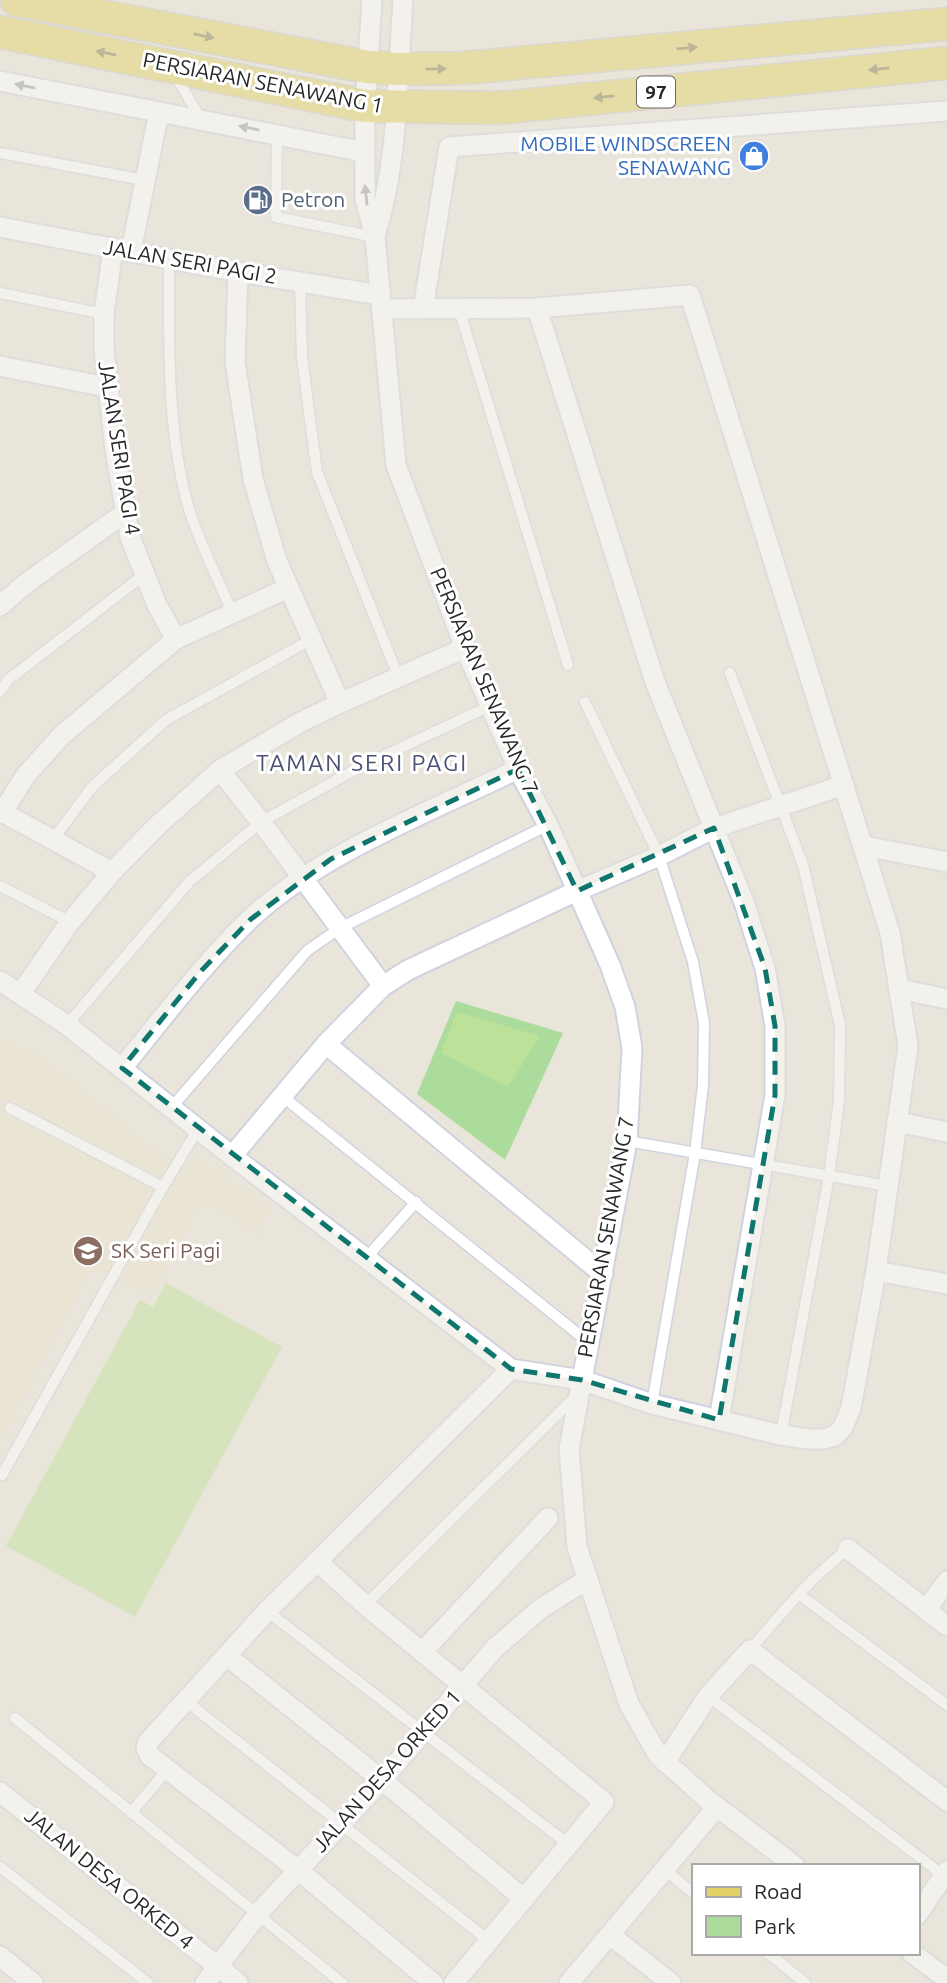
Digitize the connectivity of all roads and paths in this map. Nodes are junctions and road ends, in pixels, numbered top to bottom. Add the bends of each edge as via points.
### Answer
1 (17, 0) edge
2 (372, 0) edge
3 (404, 0) edge
4 (947, 24) edge
5 (0, 32) edge
6 (947, 63) edge
7 (170, 66) junction
8 (383, 68) junction
9 (0, 82) edge
10 (365, 106) junction
11 (397, 107) junction
12 (947, 111) edge
13 (159, 112) junction
14 (201, 119) junction
15 (276, 134) junction
16 (364, 152) junction
17 (0, 153) edge
18 (144, 180) junction
19 (0, 227) edge
20 (375, 237) junction
21 (122, 249) junction
22 (169, 258) junction
23 (238, 272) junction
24 (300, 281) junction
25 (0, 293) edge
26 (380, 302) junction
27 (423, 309) junction
28 (458, 309) junction
29 (537, 309) junction
30 (104, 314) junction
31 (0, 366) edge
32 (107, 387) junction
33 (126, 512) junction
34 (145, 573) junction
35 (288, 588) junction
36 (0, 606) edge
37 (232, 612) junction
38 (176, 639) junction
39 (312, 639) junction
40 (466, 648) junction
41 (568, 665) dead end
42 (730, 673) dead end
43 (398, 676) junction
44 (0, 691) edge
45 (585, 702) dead end
46 (340, 703) junction
47 (490, 706) junction
48 (518, 769) junction
49 (220, 770) junction
50 (844, 785) junction
51 (781, 806) junction
52 (1, 812) edge
53 (261, 822) junction
54 (548, 825) junction
55 (714, 828) junction
56 (52, 841) junction
57 (863, 846) junction
58 (659, 856) junction
59 (947, 862) edge
60 (112, 872) junction
61 (303, 879) junction
62 (0, 886) edge
63 (577, 891) junction
64 (70, 922) junction
65 (340, 928) junction
66 (0, 981) edge
67 (383, 986) junction
68 (899, 989) junction
69 (21, 993) junction
70 (947, 999) edge
71 (67, 1025) junction
72 (326, 1044) junction
73 (122, 1068) junction
74 (282, 1096) junction
75 (10, 1108) dead end
76 (171, 1108) junction
77 (897, 1122) junction
78 (198, 1129) junction
79 (947, 1132) edge
80 (627, 1141) junction
81 (695, 1153) junction
82 (232, 1156) junction
83 (763, 1164) junction
84 (829, 1176) junction
85 (888, 1186) junction
86 (163, 1187) junction
87 (415, 1202) junction
88 (367, 1257) junction
89 (876, 1271) junction
90 (603, 1274) junction
91 (947, 1284) edge
92 (589, 1343) junction
93 (511, 1369) junction
94 (580, 1387) junction
95 (652, 1404) junction
96 (719, 1420) junction
97 (781, 1435) junction
98 (0, 1474) edge
99 (548, 1518) dead end
100 (848, 1549) joint
101 (317, 1561) junction
102 (588, 1579) junction
103 (947, 1581) edge
104 (800, 1595) junction
105 (365, 1605) junction
106 (926, 1610) junction
107 (267, 1611) junction
108 (947, 1626) edge
109 (750, 1650) junction
110 (422, 1652) junction
111 (227, 1656) junction
112 (464, 1685) junction
113 (708, 1696) junction
114 (186, 1702) junction
115 (947, 1705) edge
116 (15, 1718) dead end
117 (422, 1733) junction
118 (665, 1762) junction
119 (168, 1769) junction
120 (382, 1780) junction
121 (0, 1792) edge
122 (947, 1801) edge
123 (717, 1807) junction
124 (131, 1813) junction
125 (340, 1825) junction
126 (569, 1845) junction
127 (792, 1864) edge
128 (0, 1867) edge
129 (298, 1870) junction
130 (665, 1870) junction
131 (945, 1874) edge
132 (692, 1892) edge
133 (524, 1899) junction
134 (919, 1912) edge
135 (257, 1915) junction
136 (610, 1935) junction
137 (489, 1941) junction
138 (770, 1955) edge
139 (915, 1955) edge
140 (0, 1956) edge
141 (218, 1966) junction
142 (947, 1979) edge
143 (33, 1983) edge
144 (148, 1983) edge
145 (205, 1983) edge
146 (237, 1983) edge
147 (342, 1983) edge
148 (433, 1983) edge
149 (454, 1983) edge
150 (569, 1983) edge
151 (671, 1983) edge
152 (805, 1983) edge

1 -> 8 main road, PERSIARAN SENAWANG 1 / 97
2 - 8 street
3 - 8 street
8 -> 4 main road, PERSIARAN SENAWANG 1 / 97 via 464,68
7 -> 5 main road, PERSIARAN SENAWANG 1 / 97
6 -> 11 main road, PERSIARAN SENAWANG 1 / 97 via 498,108
7 - 10 main road, PERSIARAN SENAWANG 1 / 97
7 - 14 lane
8 - 10 street
8 - 11 street
13 -> 9 street
10 - 11 main road, PERSIARAN SENAWANG 1 / 97
10 - 16 street
11 - 20 street via 386,202
12 - 27 street via 449,147
13 - 14 street
13 - 18 street, JALAN SERI PAGI 4
15 -> 14 street
15 - 16 street
15 - 20 lane via 276,217
20 -> 16 street via 365,200
17 - 18 lane
18 - 21 street, JALAN SERI PAGI 4
19 - 21 street, JALAN SERI PAGI 2
20 - 26 street, PERSIARAN SENAWANG 7
21 - 22 street, JALAN SERI PAGI 2
21 - 30 street, JALAN SERI PAGI 4
22 - 23 street, JALAN SERI PAGI 2
22 - 37 lane via 170,379 180,465 192,518
23 - 24 street, JALAN SERI PAGI 2
23 - 35 street via 235,362 249,453
24 - 26 street, JALAN SERI PAGI 2
24 - 43 lane via 302,358 317,472
25 - 30 lane
26 - 27 street, JALAN SERI PAGI 2
26 - 40 street, PERSIARAN SENAWANG 7 via 396,465
27 - 28 street, JALAN SERI PAGI 2
28 - 29 street, JALAN SERI PAGI 2
28 - 41 lane
29 - 50 street, JALAN SERI PAGI 2 via 690,295
29 - 55 street via 655,682
30 - 32 street, JALAN SERI PAGI 4
31 - 32 street
32 - 33 street, JALAN SERI PAGI 4
33 - 34 street, JALAN SERI PAGI 4 via 130,537
33 - 36 street
34 - 38 street, JALAN SERI PAGI 4
34 - 44 lane
35 - 37 street
35 - 39 street
37 - 38 street
38 - 52 street via 62,735
39 - 46 street
39 - 56 lane via 166,720 92,787
40 - 43 street
40 - 47 street, PERSIARAN SENAWANG 7
42 - 51 lane
43 - 46 street
45 - 58 lane
46 - 49 street
47 - 48 street, PERSIARAN SENAWANG 7
47 - 53 lane via 362,766
48 - 54 street, PERSIARAN SENAWANG 7
48 - 61 street via 331,859
49 - 53 street
49 - 60 street
50 - 51 street
50 - 57 street
51 - 55 street
51 - 84 lane via 803,865 840,1025 839,1101
52 - 56 street
53 - 61 street
53 - 71 lane via 189,881
54 - 63 street, PERSIARAN SENAWANG 7
54 - 65 lane
55 - 58 street
55 - 83 street via 765,968 775,1026 775,1095
56 - 60 street
57 - 59 street
57 - 68 street via 890,933
58 - 63 street
58 - 81 lane via 694,962 704,1023
60 - 64 street
61 - 65 street
61 - 73 street via 251,919 201,971
62 - 64 lane
63 - 67 street
63 - 80 street, PERSIARAN SENAWANG 7 via 625,1007 632,1048
64 - 69 street
65 - 67 street
65 - 76 lane via 307,951
66 - 69 street
67 - 72 street
68 - 70 street
68 - 77 street via 908,1046
69 - 71 street
71 - 73 street
72 - 74 street
72 - 90 street
73 - 76 street
74 - 82 street
74 - 87 lane
75 - 86 lane
76 - 78 street
77 - 79 street
77 - 85 street
78 - 82 street
78 - 86 lane
80 - 81 lane
80 - 90 street, PERSIARAN SENAWANG 7
81 - 83 lane
81 - 95 lane
82 - 88 street
83 - 84 lane
83 - 96 street
84 - 85 lane
84 - 97 lane
85 - 89 street
86 - 98 lane
87 - 88 lane
87 - 92 lane
88 - 93 street
89 - 91 street
89 - 97 street via 851,1408 843,1427 835,1436 823,1439
90 - 92 street, PERSIARAN SENAWANG 7
92 - 94 street, PERSIARAN SENAWANG 7
93 - 94 street
93 - 101 street
94 - 95 street
94 - 102 street, PERSIARAN SENAWANG 7 via 569,1449 577,1547
94 - 105 lane
95 - 96 street
96 - 97 street
99 - 110 street
100 - 104 lane
100 - 106 street
101 - 105 street
101 - 107 street
102 - 112 street, JALAN DESA ORKED 1 via 540,1609 494,1649
102 - 118 street, PERSIARAN SENAWANG 7 via 629,1704
103 - 106 street
104 - 109 lane
104 - 115 lane
105 - 110 street
106 - 108 street
107 - 111 street
107 - 117 lane
109 - 113 street
109 - 122 street
110 - 112 street
111 - 114 street
111 - 120 street
112 - 117 street, JALAN DESA ORKED 1
112 - 126 street via 604,1802
113 - 118 street
113 - 131 lane
114 - 119 street via 146,1748
114 - 125 lane
116 - 124 lane
117 - 120 street, JALAN DESA ORKED 1
117 - 126 lane
118 - 123 street, PERSIARAN SENAWANG 7
119 - 124 lane
119 - 129 street
120 - 125 street, JALAN DESA ORKED 1
120 - 133 street
121 - 141 street, JALAN DESA ORKED 4
123 - 127 street, PERSIARAN SENAWANG 7
123 - 130 street
124 - 135 lane
125 - 129 street, JALAN DESA ORKED 1
125 - 137 lane
126 - 133 street
128 - 144 lane
129 - 135 street, JALAN DESA ORKED 1
129 - 148 street
130 - 132 lane
130 - 136 street
131 - 134 street
133 - 137 street
135 - 141 street, JALAN DESA ORKED 1
135 - 147 lane
136 - 150 street
136 - 151 street
137 - 149 street
138 - 152 lane
139 - 142 street
140 - 143 street
141 - 145 street, JALAN DESA ORKED 1
141 - 146 street, JALAN DESA ORKED 4

